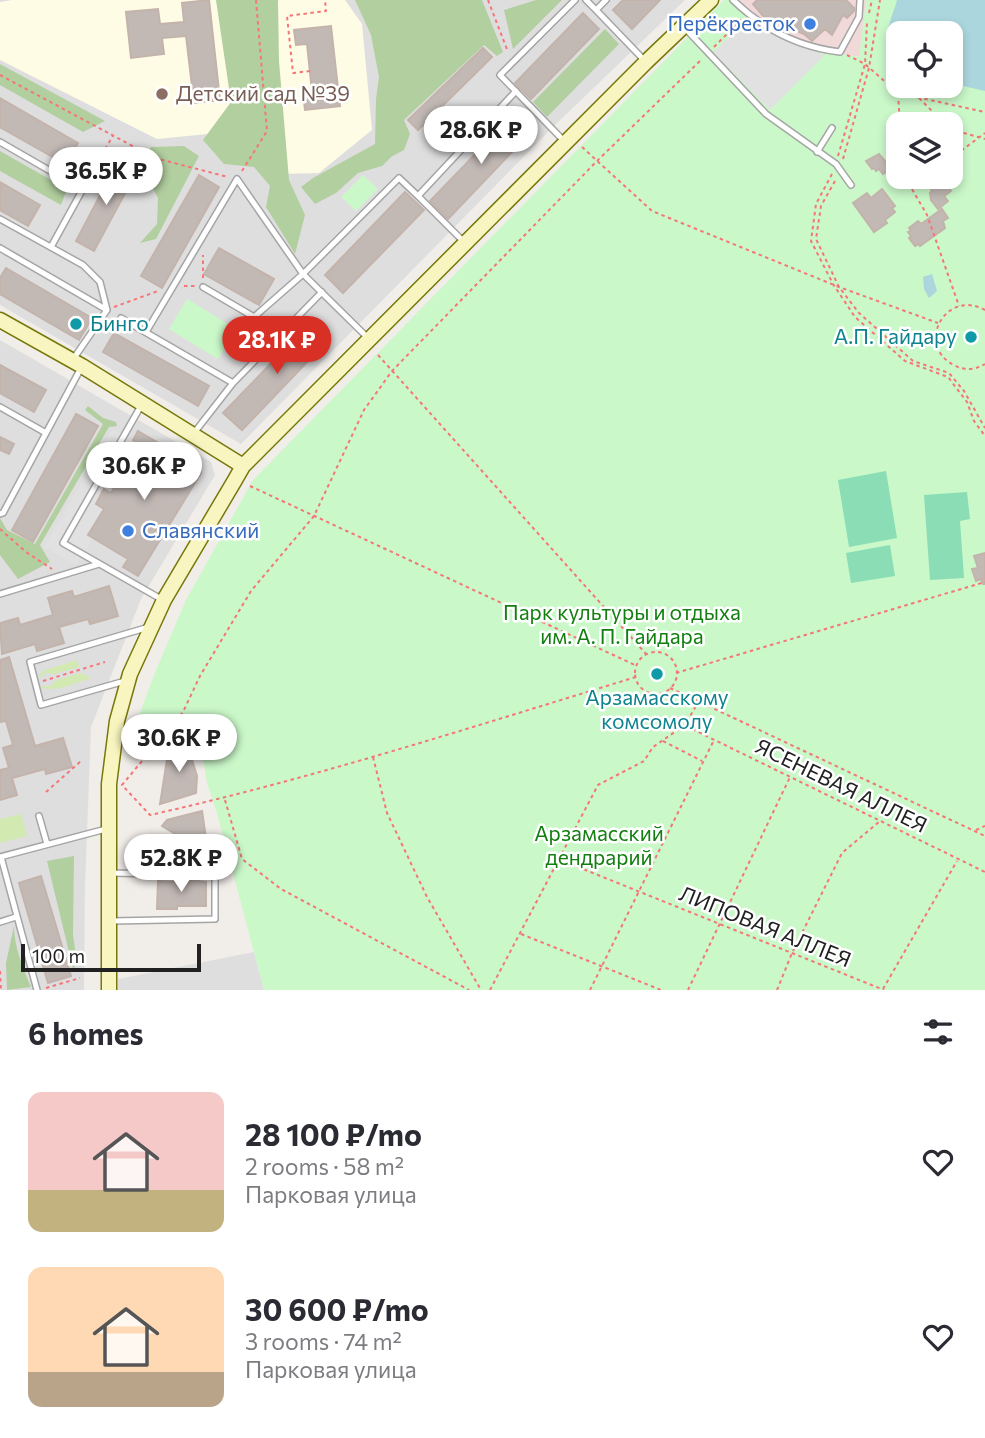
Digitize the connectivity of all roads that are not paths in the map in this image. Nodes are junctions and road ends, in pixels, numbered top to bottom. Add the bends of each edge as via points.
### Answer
1 (575, 0) edge
2 (586, 0) edge
3 (606, 0) edge
4 (711, 0) edge
5 (733, 0) edge
6 (860, 0) edge
7 (596, 10) junction
8 (684, 27) junction
9 (646, 62) junction
10 (516, 91) junction
11 (832, 128) dead end
12 (0, 142) edge
13 (566, 143) junction
14 (817, 152) junction
15 (101, 156) road end
16 (59, 176) dead end
17 (851, 185) dead end
18 (418, 196) junction
19 (0, 219) edge
20 (467, 244) junction
21 (51, 247) junction
22 (0, 248) edge
23 (303, 274) junction
24 (203, 286) road end
25 (321, 292) junction
26 (107, 310) junction
27 (121, 318) dead end
28 (0, 320) edge
29 (146, 332) junction
30 (370, 341) junction
31 (77, 364) junction
32 (233, 383) junction
33 (142, 404) junction
34 (0, 407) edge
35 (46, 433) junction
36 (192, 435) junction
37 (243, 466) junction
38 (0, 514) edge
39 (99, 564) junction
40 (0, 594) edge
41 (164, 600) junction
42 (151, 627) junction
43 (128, 680) junction
44 (39, 816) dead end
45 (109, 828) junction
46 (47, 844) junction
47 (0, 857) edge
48 (110, 873) junction
49 (16, 917) junction
50 (0, 922) edge
51 (110, 922) junction
52 (37, 990) edge
53 (109, 990) edge

1 - 10 lane via 500,75
2 - 7 lane
3 - 7 lane
4 - 8 street
5 - 6 lane via 779,35 816,49 840,52 859,17
7 - 9 lane
8 - 9 street
8 - 14 lane via 766,114
9 - 13 street
10 - 13 lane
10 - 18 lane
11 - 14 lane
12 - 16 lane
13 - 20 street
14 - 17 lane via 838,167
15 - 21 lane
18 - 20 lane
18 - 23 lane via 399,178
19 - 21 lane
20 - 30 street
21 - 26 lane via 83,265 100,282
22 - 26 lane
23 - 24 lane via 254,317
23 - 25 lane
23 - 29 lane via 237,179
25 - 30 lane
25 - 32 lane
26 - 31 lane
27 - 29 lane
28 - 31 street
29 - 32 lane
30 - 37 street
31 - 33 street
31 - 35 lane
32 - 36 lane
33 - 36 street
33 - 39 lane via 62,543
34 - 35 lane
35 - 38 lane
36 - 37 street
37 - 41 street
39 - 40 lane
39 - 41 lane
41 - 42 street
42 - 43 street
42 - 43 lane via 30,662 41,705
43 - 45 street via 113,744
44 - 46 lane
45 - 46 lane
45 - 48 street
46 - 47 lane
47 - 49 lane
48 - 51 street
48 - 51 lane via 215,875 215,919
49 - 50 lane
49 - 52 lane
51 - 53 street

